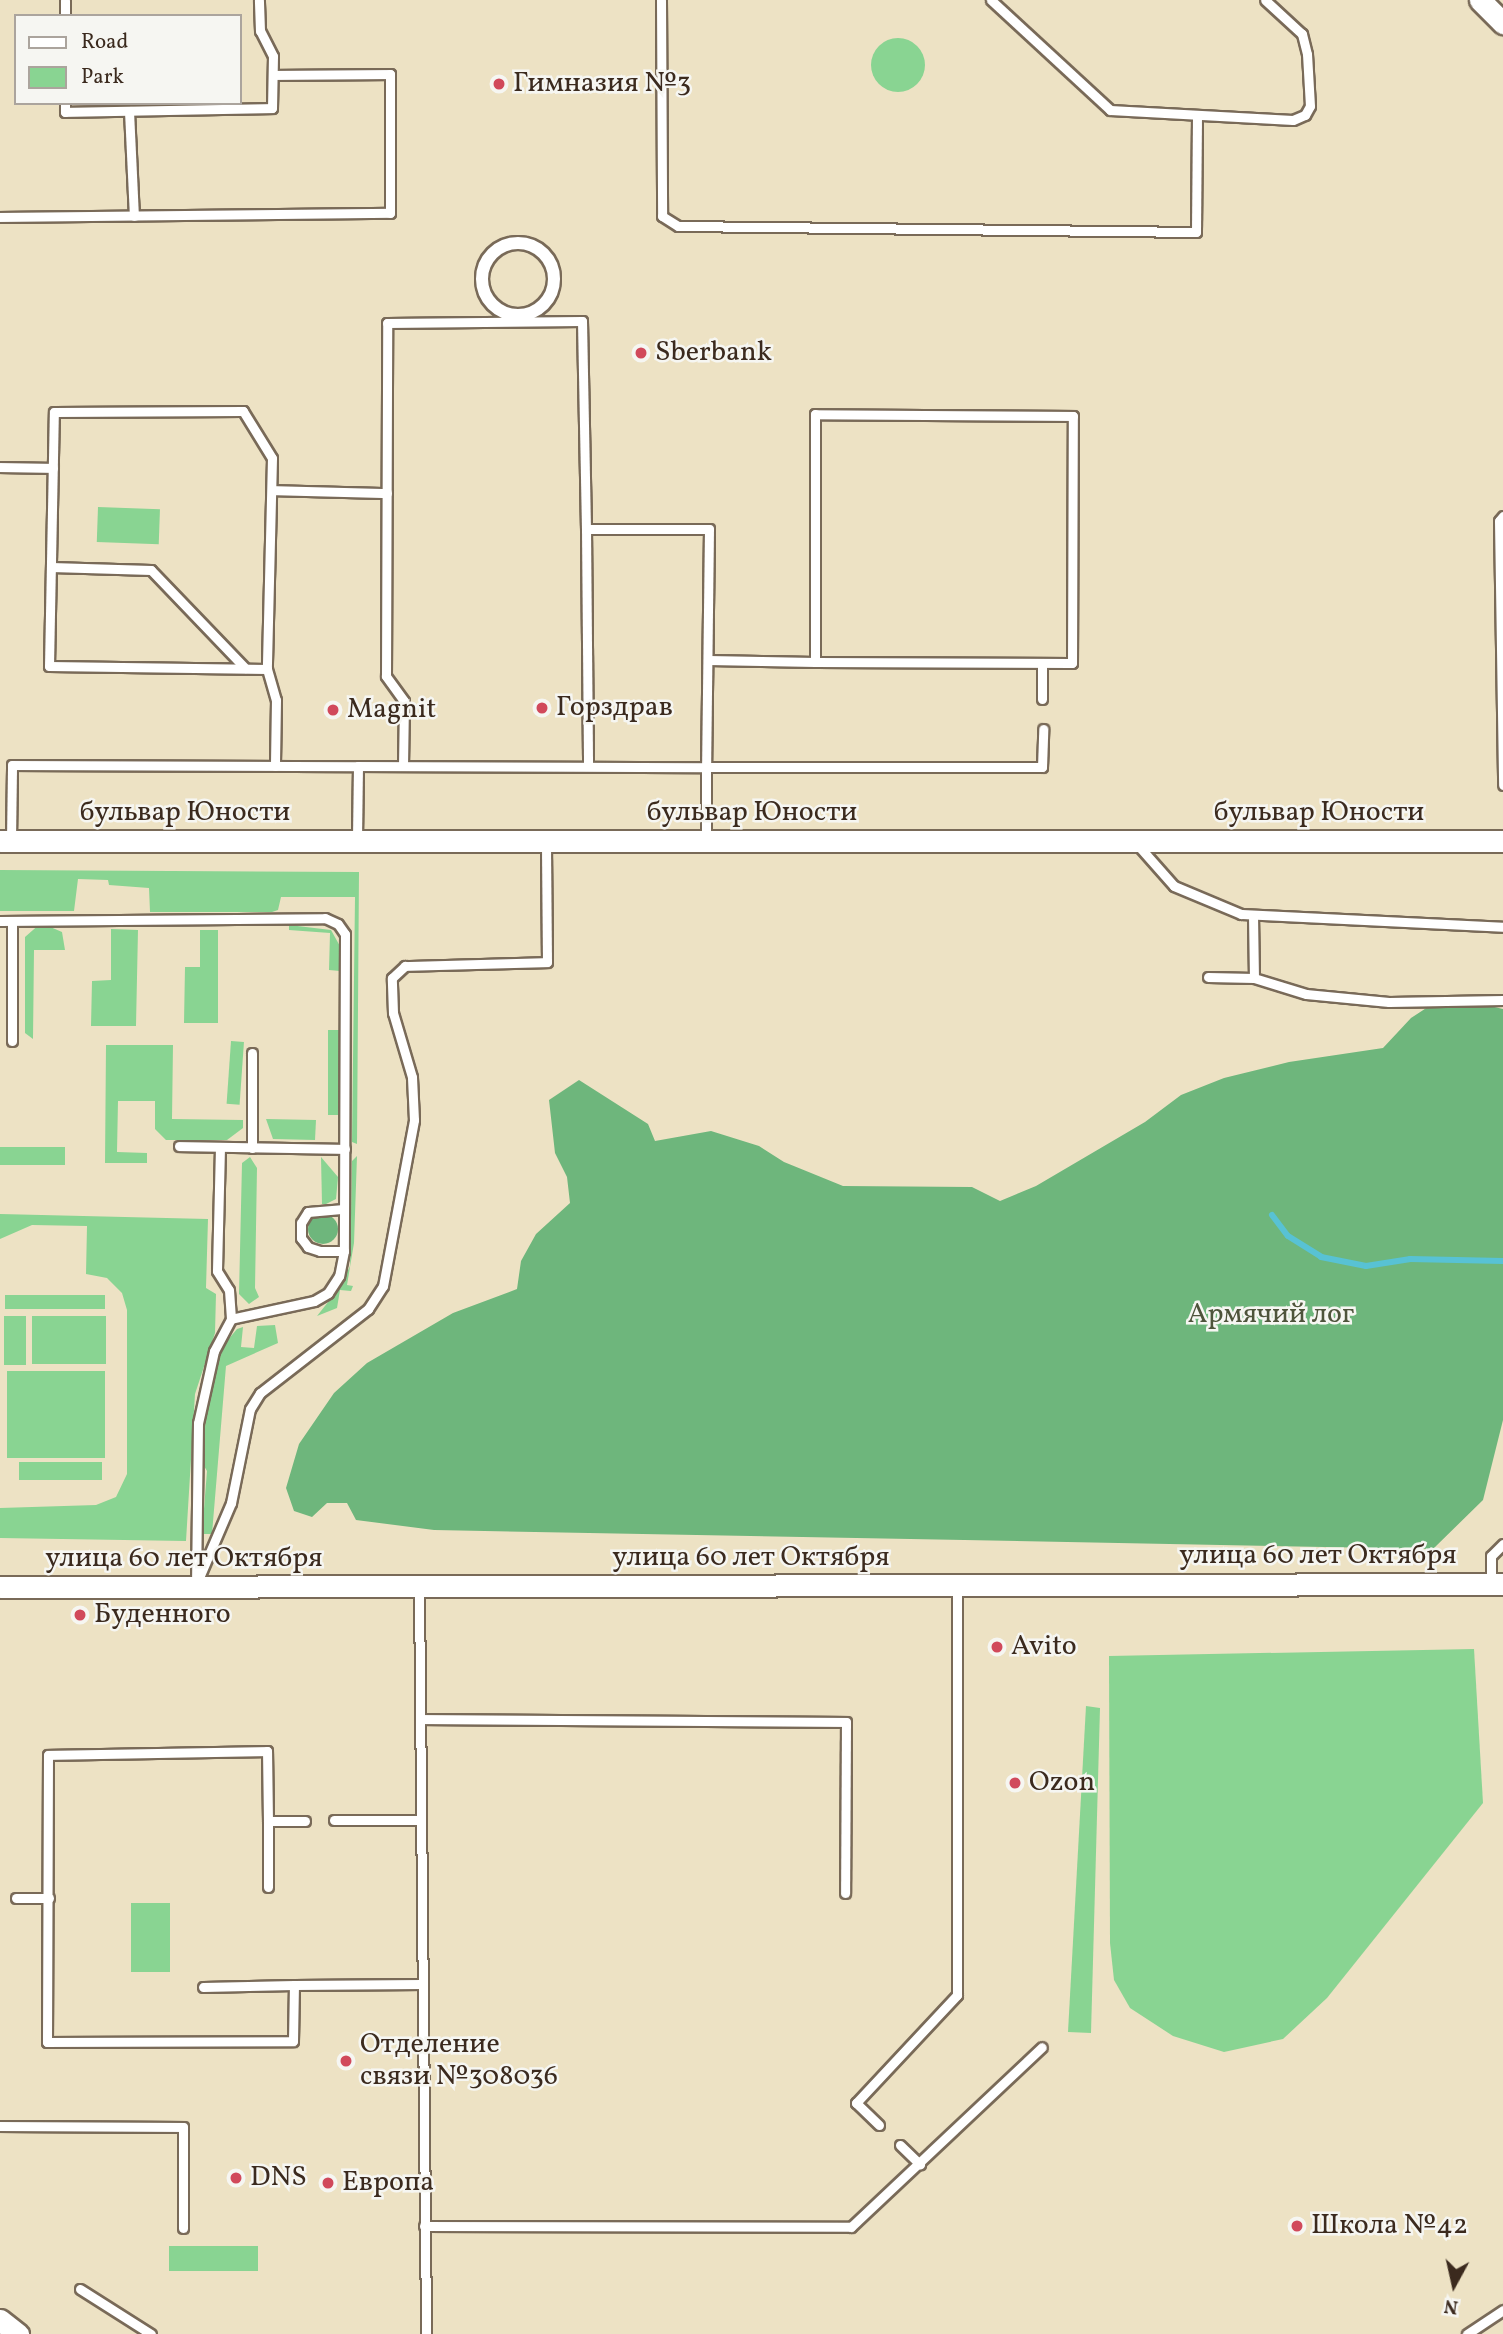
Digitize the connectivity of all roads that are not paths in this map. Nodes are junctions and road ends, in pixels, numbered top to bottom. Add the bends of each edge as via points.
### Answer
1 (259, 0) edge
2 (661, 0) edge
3 (991, 0) edge
4 (1265, 0) edge
5 (1480, 0) edge
6 (1503, 23) edge
7 (272, 75) junction
8 (65, 105) edge
9 (129, 111) junction
10 (1198, 117) junction
11 (134, 216) junction
12 (0, 217) edge
13 (539, 309) joint
14 (0, 467) edge
15 (52, 468) junction
16 (271, 490) junction
17 (387, 493) junction
18 (1503, 516) edge
19 (586, 530) junction
20 (51, 567) junction
21 (708, 660) junction
22 (815, 662) junction
23 (1042, 663) junction
24 (245, 668) junction
25 (267, 668) junction
26 (1042, 699) dead end
27 (1043, 729) dead end
28 (275, 766) junction
29 (358, 766) junction
30 (403, 766) junction
31 (588, 766) junction
32 (706, 767) junction
33 (1503, 779) edge
34 (1503, 785) edge
35 (6, 841) edge
36 (357, 841) junction
37 (546, 841) junction
38 (706, 841) junction
39 (1135, 841) junction
40 (1503, 841) edge
41 (1253, 915) junction
42 (0, 921) edge
43 (12, 921) junction
44 (1503, 927) edge
45 (1208, 977) dead end
46 (1254, 978) junction
47 (1503, 999) edge
48 (12, 1041) dead end
49 (252, 1054) dead end
50 (179, 1146) dead end
51 (220, 1147) junction
52 (252, 1148) junction
53 (345, 1149) junction
54 (344, 1209) junction
55 (344, 1251) junction
56 (231, 1319) junction
57 (1503, 1544) edge
58 (1497, 1584) edge
59 (196, 1585) junction
60 (957, 1585) junction
61 (0, 1587) edge
62 (419, 1587) junction
63 (420, 1719) junction
64 (421, 1819) junction
65 (268, 1821) junction
66 (304, 1821) dead end
67 (334, 1821) dead end
68 (268, 1887) dead end
69 (845, 1893) dead end
70 (16, 1898) dead end
71 (49, 1898) junction
72 (422, 1984) junction
73 (294, 1985) junction
74 (203, 1987) dead end
75 (1042, 2047) dead end
76 (879, 2125) dead end
77 (0, 2126) edge
78 (900, 2145) dead end
79 (920, 2164) junction
80 (424, 2226) junction
81 (183, 2228) dead end
82 (80, 2289) dead end
83 (1503, 2310) edge
84 (0, 2320) edge
85 (18, 2334) edge
86 (151, 2334) edge
87 (426, 2334) edge
88 (1467, 2334) edge

1 - 7 lane via 260,31 273,56
2 - 10 lane via 662,216 678,226 1196,232
3 - 10 lane via 1110,110
4 - 10 lane via 1302,34 1311,74 1310,106 1305,115 1293,120
5 - 6 street
7 - 9 lane via 272,108
7 - 11 lane via 390,74 390,213
8 - 9 lane via 65,111
9 - 11 lane
11 - 12 lane
13 - 13 street via 553,290 546,257 526,244 492,254 482,276 488,299 506,313
14 - 15 lane
15 - 16 lane via 54,412 243,411 272,458
15 - 20 lane
16 - 17 lane
16 - 25 lane
17 - 19 lane via 387,323 582,321
17 - 30 lane via 386,676 404,701
18 - 33 lane via 1499,521
19 - 21 lane via 709,529
19 - 31 lane
20 - 24 lane via 151,570
20 - 24 lane via 49,666
21 - 22 lane
21 - 32 lane
22 - 23 lane
22 - 23 lane via 815,414 1073,416 1072,663
23 - 26 lane
24 - 25 lane
25 - 28 lane via 276,700
27 - 32 lane via 1042,767
28 - 29 lane
28 - 35 lane via 12,765
29 - 30 lane
29 - 36 lane
30 - 31 lane
31 - 32 lane
32 - 38 lane
33 - 34 lane
35 - 36 street, бульвар Юности
36 - 37 street, бульвар Юности
37 - 38 street, бульвар Юности
37 - 59 lane via 547,962 405,966 392,978 393,1013 412,1077 414,1120 383,1286 368,1309 347,1328 255,1401 244,1430 231,1503
38 - 39 street, бульвар Юности
39 - 40 street, бульвар Юности
39 - 41 lane via 1174,886
41 - 44 lane
41 - 46 lane
42 - 43 lane
43 - 48 lane
43 - 53 lane via 287,917 325,918 338,924 348,948
45 - 46 lane
46 - 47 lane via 1306,994 1389,1002
49 - 52 lane
50 - 51 lane
51 - 52 lane
51 - 56 lane via 218,1271 229,1290
52 - 53 lane
53 - 54 lane
54 - 55 lane
54 - 55 lane via 308,1212 301,1223 301,1238 308,1247
55 - 56 lane via 339,1276 328,1293 314,1301
56 - 59 lane via 214,1351 201,1398
57 - 58 lane via 1491,1556
58 - 60 street, улица 60 лет Октября
59 - 61 street, улица 60 лет Октября
59 - 62 street, улица 60 лет Октября
60 - 62 street, улица 60 лет Октября
60 - 76 lane via 957,1995 856,2103
62 - 63 lane
63 - 64 lane
63 - 69 lane via 846,1722
64 - 67 lane
64 - 72 lane
65 - 66 lane
65 - 68 lane
65 - 71 lane via 267,1751 48,1755
70 - 71 lane
71 - 73 lane via 47,2042 293,2041
72 - 73 lane
72 - 80 lane
73 - 74 lane
75 - 79 lane
77 - 81 lane via 183,2127
78 - 79 lane
79 - 80 lane via 851,2227
80 - 87 lane
82 - 86 lane
83 - 88 lane
84 - 85 street

